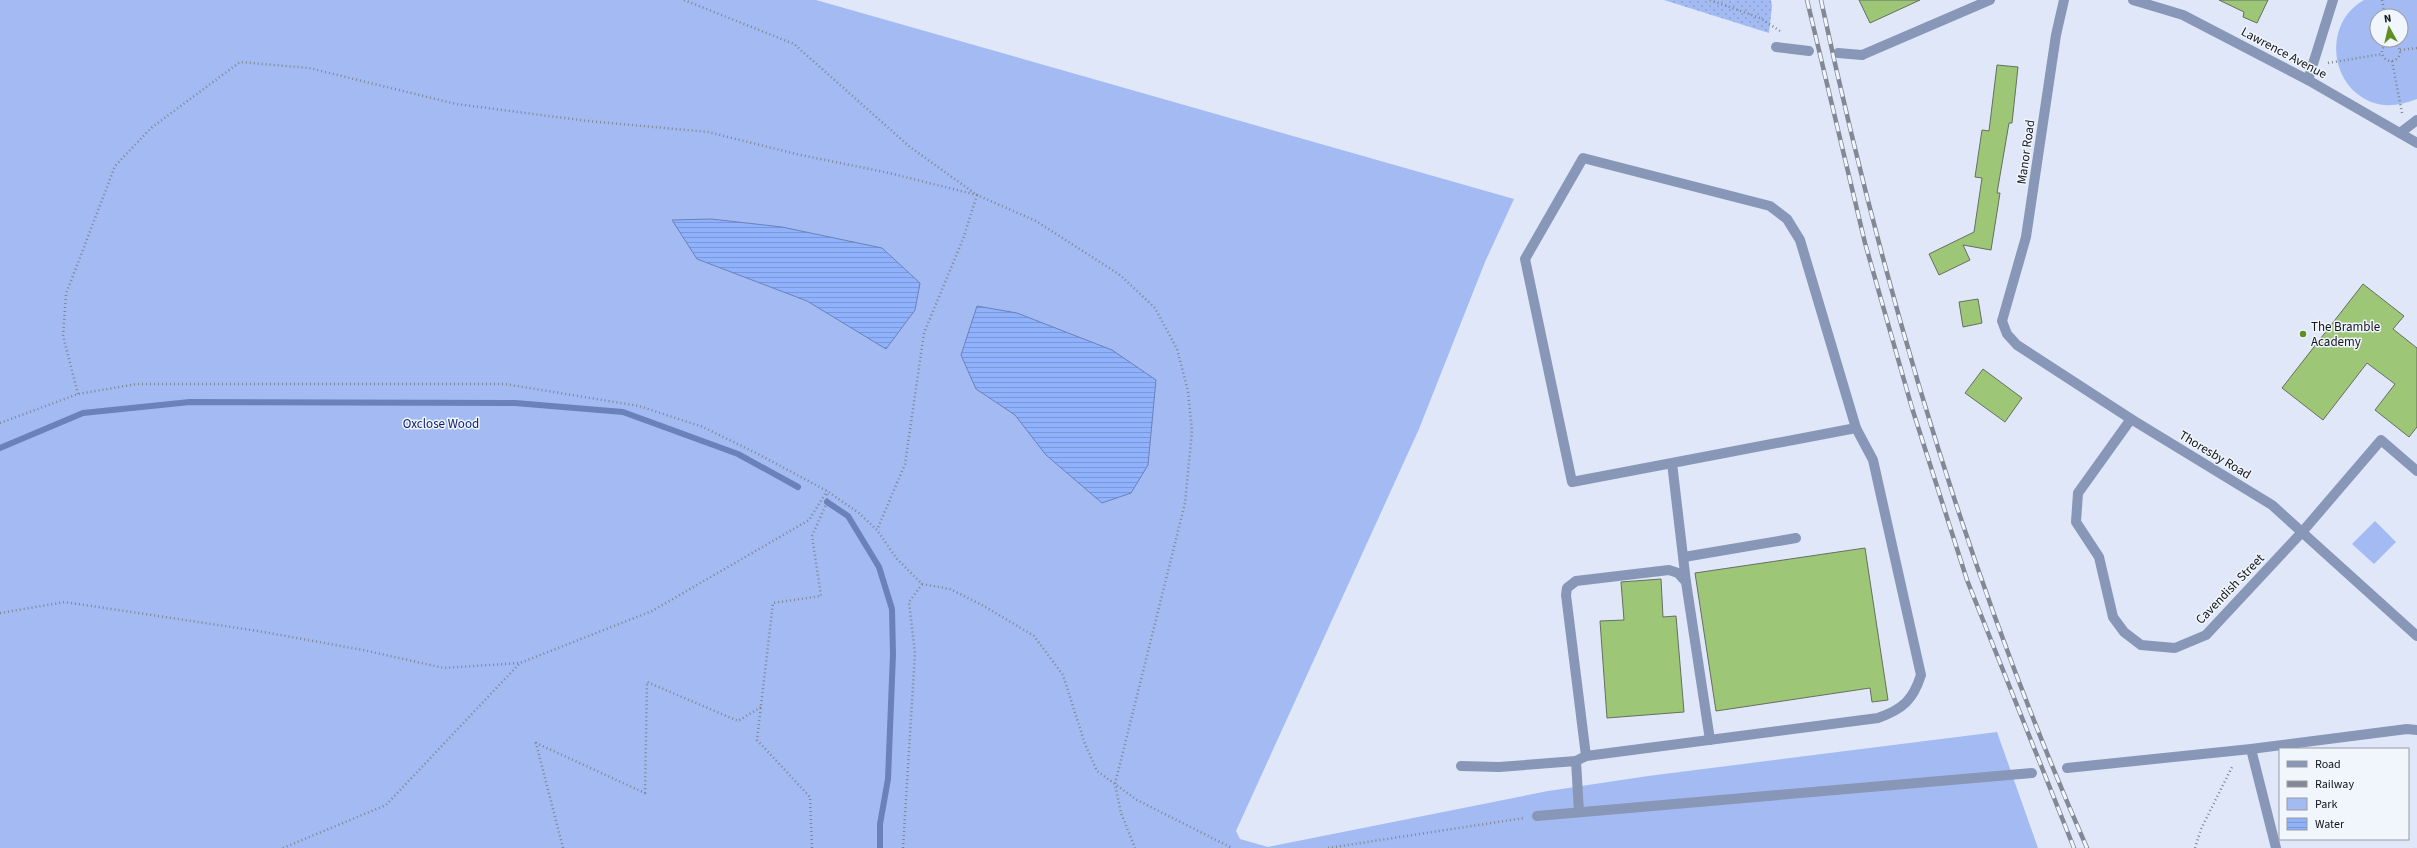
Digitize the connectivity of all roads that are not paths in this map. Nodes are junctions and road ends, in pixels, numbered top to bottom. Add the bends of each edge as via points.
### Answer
1 (1990, 0) edge
2 (2064, 0) edge
3 (2133, 0) edge
4 (2333, 0) edge
5 (1776, 47) dead end
6 (1809, 51) dead end
7 (1838, 53) dead end
8 (2308, 80) junction
9 (2417, 120) edge
10 (2403, 131) junction
11 (2417, 143) edge
12 (2005, 306) joint
13 (2131, 419) junction
14 (1856, 428) junction
15 (1672, 463) junction
16 (2417, 471) edge
17 (2303, 531) junction
18 (1796, 538) dead end
19 (1684, 557) junction
20 (1686, 582) junction
21 (2417, 636) edge
22 (2417, 730) edge
23 (1710, 740) junction
24 (2246, 750) junction
25 (1586, 756) junction
26 (1576, 761) junction
27 (1461, 766) dead end
28 (2067, 768) dead end
29 (2032, 773) dead end
30 (1579, 812) junction
31 (1538, 816) road end
32 (2276, 848) edge

1 - 7 street via 1862,55
2 - 12 street, Manor Road via 2056,35 2026,237
3 - 8 street, Lawrence Avenue via 2183,15
4 - 8 street
5 - 6 street
8 - 10 street, Lawrence Avenue
9 - 10 street
10 - 11 street, Lawrence Avenue
12 - 13 street, Thoresby Road via 2002,321 2007,334 2017,344
13 - 17 street, Thoresby Road via 2272,505
13 - 17 street, Cavendish Street via 2078,493 2076,522 2099,557 2114,617 2124,632 2141,645 2175,648 2206,635
14 - 15 street
14 - 15 street via 1800,240 1787,219 1770,206 1583,158 1525,258 1572,482
14 - 23 street via 1873,460 1921,675 1915,693 1899,710 1878,718
15 - 19 street
16 - 17 street, Cavendish Street via 2382,440
17 - 21 street, Thoresby Road
18 - 19 street
19 - 20 street
20 - 23 street
20 - 25 street via 1678,573 1669,570 1576,581 1567,588
22 - 24 street via 2407,729
23 - 25 street
24 - 28 street
24 - 32 street
25 - 26 street
26 - 27 street via 1499,767
26 - 30 street
29 - 30 street
30 - 31 street

